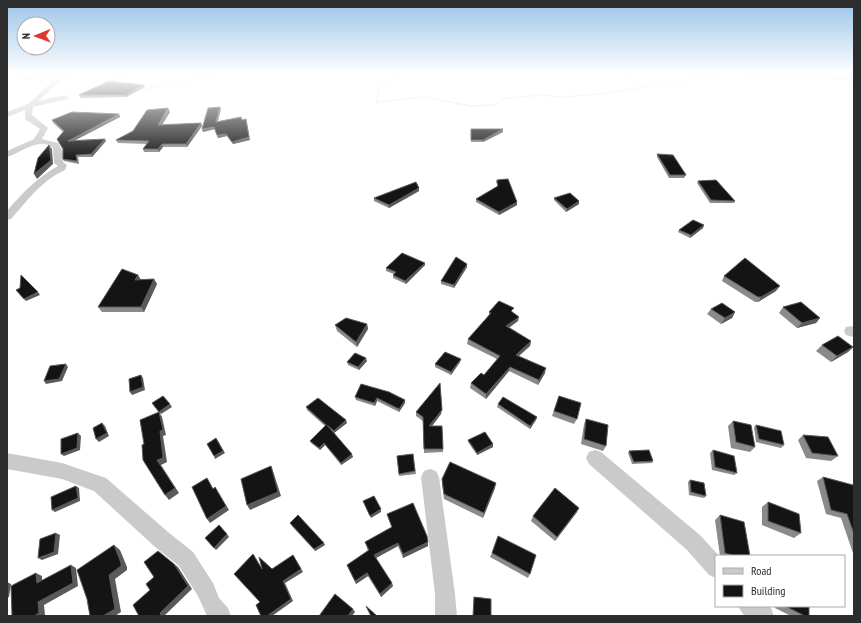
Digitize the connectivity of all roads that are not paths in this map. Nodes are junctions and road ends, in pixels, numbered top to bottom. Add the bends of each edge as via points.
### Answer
1 (39, 103) edge
2 (31, 105) junction
3 (7, 106) edge
4 (7, 115) edge
5 (37, 141) junction
6 (7, 154) edge
7 (7, 217) edge
8 (595, 458) dead end
9 (7, 461) edge
10 (430, 477) dead end
11 (715, 567) edge
12 (750, 607) edge
13 (220, 616) edge
14 (446, 616) edge
15 (764, 616) edge

1 - 2 street
2 - 3 street
2 - 4 street
2 - 5 street via 28,117 44,128
5 - 6 street
5 - 7 street via 50,142 55,146 62,168 51,173
8 - 11 street via 694,543
9 - 13 street via 62,471 100,484 186,559
10 - 14 street
12 - 15 street

